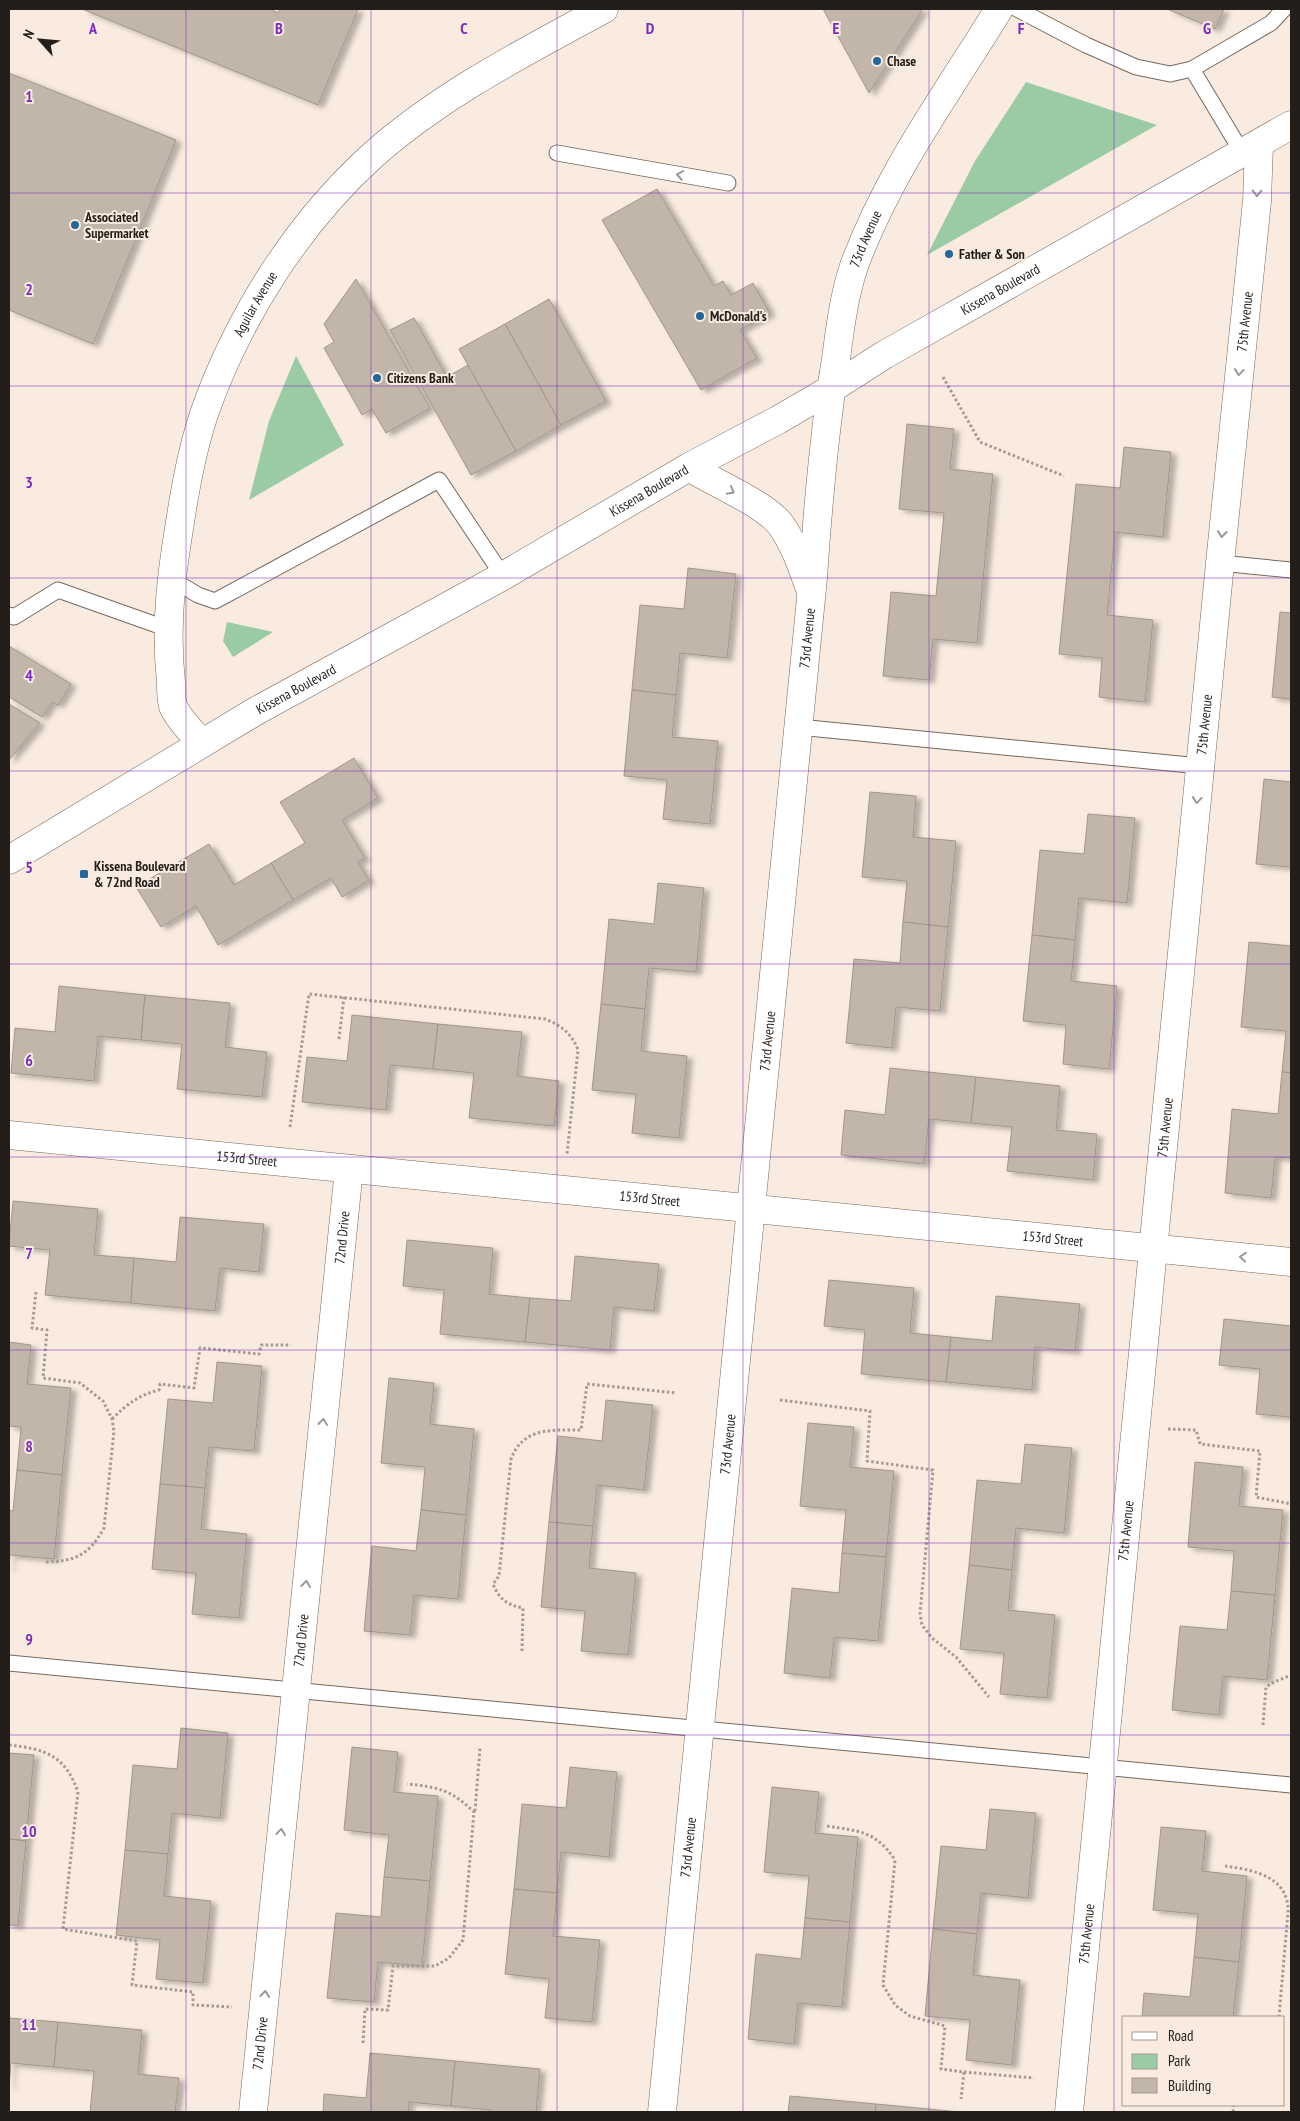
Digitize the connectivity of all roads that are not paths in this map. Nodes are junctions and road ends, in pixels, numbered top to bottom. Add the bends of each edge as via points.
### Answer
1 (604, 9) edge
2 (999, 9) edge
3 (1017, 9) edge
4 (1284, 9) edge
5 (1192, 68) junction
6 (1291, 125) edge
7 (1251, 149) junction
8 (557, 153) dead end
9 (728, 183) dead end
10 (831, 389) junction
11 (689, 467) junction
12 (1220, 563) junction
13 (1291, 570) edge
14 (503, 576) junction
15 (171, 580) junction
16 (811, 592) junction
17 (9, 615) edge
18 (168, 629) junction
19 (798, 727) junction
20 (201, 743) junction
21 (1200, 766) junction
22 (9, 860) edge
23 (9, 1135) edge
24 (348, 1169) junction
25 (751, 1210) junction
26 (1154, 1249) junction
27 (1291, 1262) edge
28 (9, 1663) edge
29 (296, 1690) junction
30 (700, 1729) junction
31 (1103, 1767) junction
32 (1291, 1785) edge
33 (252, 2112) edge
34 (662, 2112) edge
35 (1069, 2112) edge

1 - 15 street, Aguilar Avenue via 434,108 374,155 320,209 256,302 204,412 190,469
2 - 10 street, 73rd Avenue via 928,118 892,180 872,225 854,267
3 - 5 lane via 1136,67 1170,74
4 - 5 lane via 1271,23
5 - 7 lane
6 - 7 street, Kissena Boulevard
7 - 10 street, Kissena Boulevard via 884,354
7 -> 12 street, 75th Avenue via 1257,201
9 -> 8 lane
10 - 11 street, Kissena Boulevard
10 - 16 street, 73rd Avenue
11 - 14 street, Kissena Boulevard
11 -> 16 street via 754,503 780,524
12 - 13 lane
12 - 21 street, 75th Avenue
14 - 15 lane via 439,480 215,601
14 - 20 street, Kissena Boulevard
15 - 18 street, Aguilar Avenue
16 - 19 street, 73rd Avenue
17 - 18 lane via 14,617 58,590
18 - 20 street, Aguilar Avenue via 173,706
19 - 21 lane
19 - 25 street, 73rd Avenue
20 - 22 street, Kissena Boulevard
21 -> 26 street, 75th Avenue
23 - 24 street, 153rd Street
24 - 25 street, 153rd Street
29 -> 24 street, 72nd Drive
25 - 26 street, 153rd Street
25 - 30 street, 73rd Avenue
27 -> 26 street, 153rd Street
26 - 31 street, 75th Avenue
28 - 29 lane
29 - 30 lane
33 -> 29 street, 72nd Drive
30 - 31 lane
30 - 34 street, 73rd Avenue
31 - 32 lane
31 - 35 street, 75th Avenue

